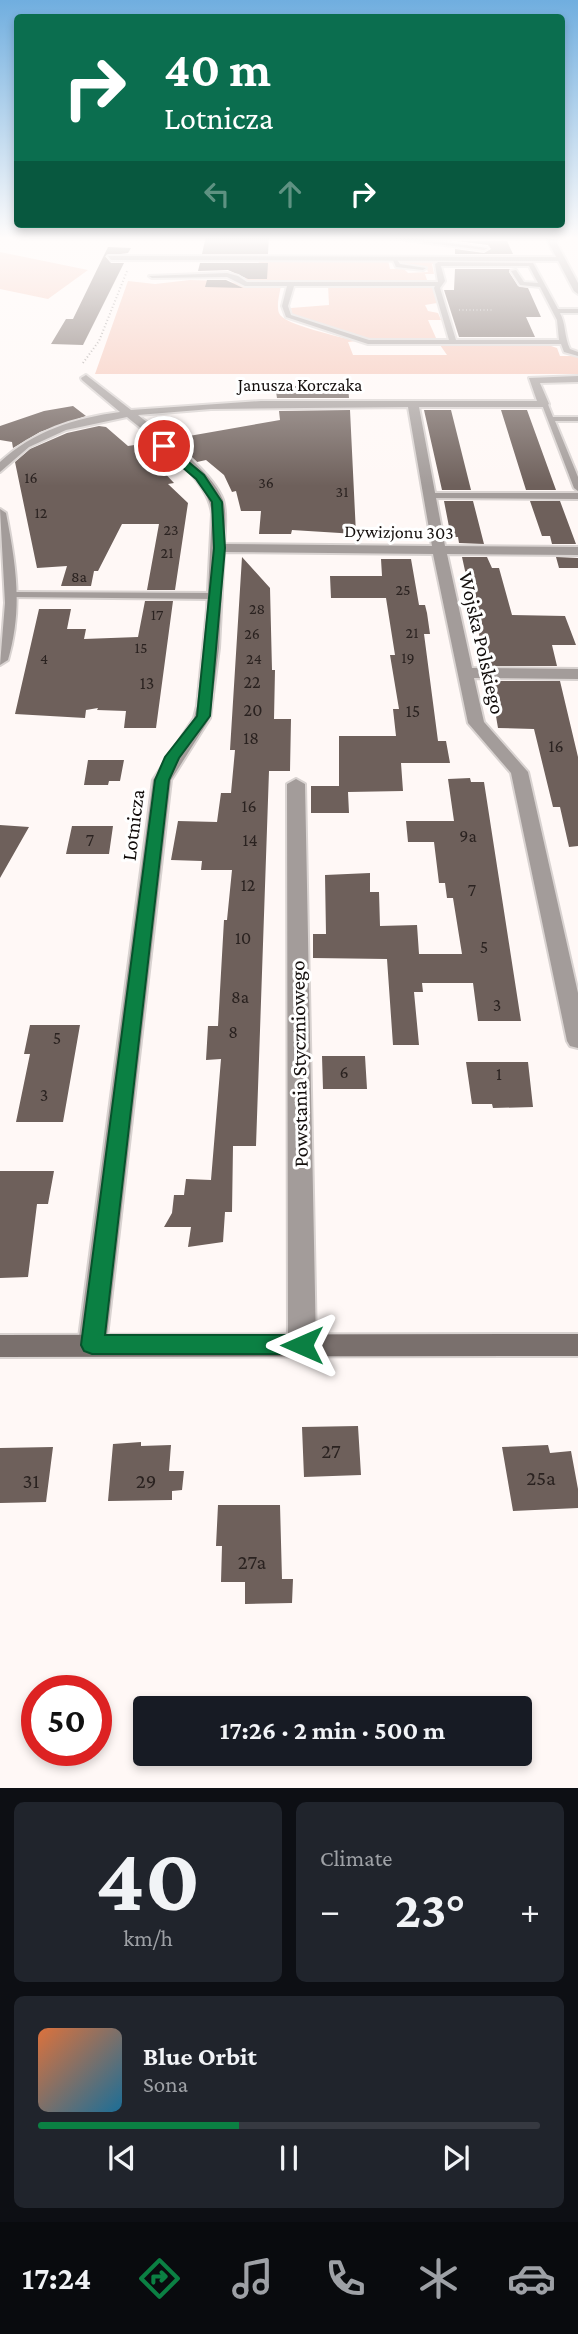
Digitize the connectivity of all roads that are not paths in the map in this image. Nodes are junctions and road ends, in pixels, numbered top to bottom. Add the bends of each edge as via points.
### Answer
1 (294, 319) edge
2 (447, 319) edge
3 (559, 319) edge
4 (453, 342) junction
5 (563, 342) junction
6 (578, 354) edge
7 (86, 378) road end
8 (578, 379) edge
9 (413, 404) junction
10 (544, 404) junction
11 (128, 415) junction
12 (551, 419) junction
13 (578, 419) edge
14 (0, 468) edge
15 (578, 488) edge
16 (430, 496) junction
17 (578, 496) edge
18 (0, 513) edge
19 (219, 548) junction
20 (439, 550) junction
21 (578, 551) edge
22 (14, 595) junction
23 (215, 596) junction
24 (0, 660) edge
25 (466, 673) junction
26 (578, 674) edge
27 (296, 784) dead end
28 (578, 1041) edge
29 (92, 1345) junction
30 (302, 1345) junction
31 (578, 1345) edge
32 (0, 1346) edge

1 - 4 lane via 368,342
2 - 4 lane
3 - 5 lane
4 - 5 lane
5 - 6 lane via 566,350
7 - 11 street, Lotnicza
8 - 10 street via 533,380
9 - 10 street, Janusza Korczaka
9 - 11 street, Janusza Korczaka via 193,405
9 - 16 street, Wojska Polskiego
10 - 12 lane
11 - 14 street, Janusza Korczaka via 64,427 36,438 8,456
11 - 19 street, Lotnicza via 200,477 217,502
12 - 13 lane
12 - 15 lane
16 - 17 lane
16 - 20 street, Wojska Polskiego
18 - 22 street
19 - 20 street, Dywizjonu 303
19 - 23 street, Lotnicza
20 - 21 street, Dywizjonu 303
20 - 25 street, Wojska Polskiego
22 - 23 lane
22 - 24 street via 12,627
23 - 29 street, Lotnicza via 204,716 172,757 162,780
25 - 26 street
25 - 28 street, Wojska Polskiego via 476,723 519,772
27 - 30 street, Powstania Styczniowego
29 - 30 main road
29 - 32 main road
30 - 31 main road

